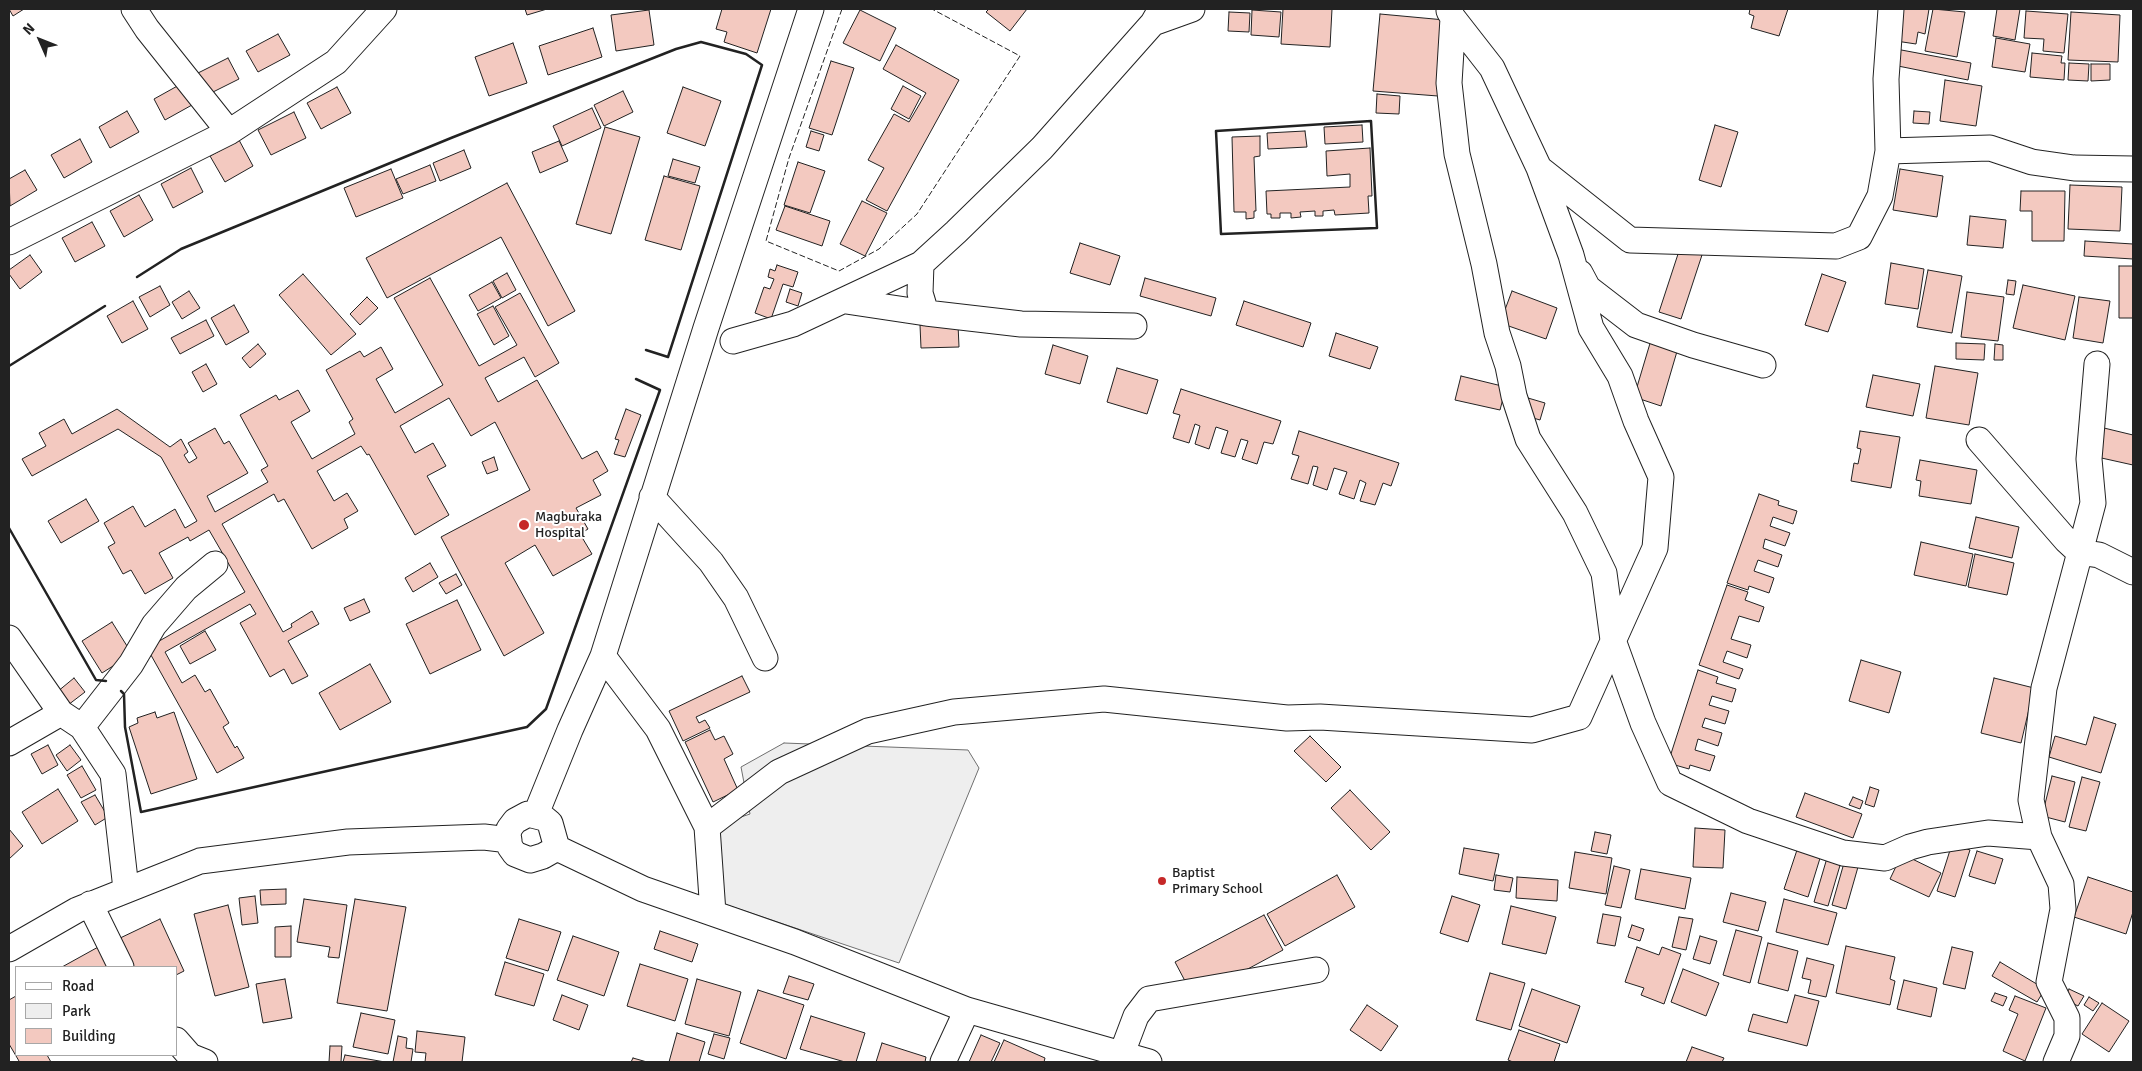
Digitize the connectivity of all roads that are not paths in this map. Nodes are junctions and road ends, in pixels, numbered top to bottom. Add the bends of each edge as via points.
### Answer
1 (134, 9) edge
2 (384, 9) edge
3 (810, 9) edge
4 (1192, 9) edge
5 (1891, 9) edge
6 (1450, 13) edge
7 (1157, 16) edge
8 (229, 132) junction
9 (1888, 151) junction
10 (1539, 168) junction
11 (2133, 169) edge
12 (9, 242) edge
13 (1571, 255) junction
14 (921, 264) junction
15 (846, 301) junction
16 (926, 314) junction
17 (1134, 326) dead end
18 (733, 341) dead end
19 (2098, 364) dead end
20 (1763, 365) dead end
21 (1979, 440) dead end
22 (652, 497) junction
23 (2079, 552) junction
24 (215, 564) dead end
25 (2133, 572) edge
26 (9, 638) edge
27 (1613, 640) junction
28 (603, 656) junction
29 (765, 658) dead end
30 (61, 712) junction
31 (82, 727) junction
32 (9, 743) edge
33 (536, 814) junction
34 (707, 827) junction
35 (2039, 837) junction
36 (508, 840) junction
37 (557, 848) junction
38 (126, 889) junction
39 (90, 904) junction
40 (713, 913) junction
41 (9, 950) edge
42 (121, 966) edge
43 (1316, 970) dead end
44 (968, 1010) junction
45 (178, 1042) edge
46 (1122, 1053) junction
47 (205, 1062) edge
48 (943, 1062) edge
49 (1150, 1062) edge
50 (2056, 1062) edge

1 - 8 street
2 - 8 street via 336,62
3 - 22 street
4 - 7 street
5 - 9 street via 1886,79
6 - 10 street via 1492,68
6 - 27 street via 1450,83 1457,154 1497,333 1528,439 1575,513 1604,573
7 - 14 street via 1042,148
8 - 12 street
9 - 10 street via 1880,196 1859,237 1836,246 1630,240
9 - 11 street via 1990,148 2032,162 2074,168
10 - 13 street
13 - 20 street via 1588,288 1636,325 1693,346
13 - 27 street via 1591,328 1620,376 1661,477 1655,548
14 - 15 street
14 - 16 street via 920,292
15 - 16 street
15 - 18 street via 793,324
16 - 17 street via 1021,324
19 - 23 street via 2089,459 2092,503
21 - 23 street
22 - 28 street
22 - 29 street via 711,562 736,598
23 - 25 street via 2099,555
23 - 35 street via 2044,688 2031,800
24 - 31 street via 186,588 154,625 131,664
26 - 30 street
27 - 34 street via 1579,717 1532,730 1320,717 1287,718 1104,699 954,712 868,731 806,759 780,772
27 - 35 street via 1643,723 1670,783 1748,821 1843,853 1884,858 1928,842 1988,833
28 - 33 street
28 - 34 street via 658,728
30 - 31 street
30 - 32 street
31 - 38 street via 113,774
33 - 36 street via 514,821
33 - 37 street via 550,823
34 - 40 street
35 - 50 street via 2061,884 2063,909 2049,982 2067,1018 2067,1036
36 - 37 street via 515,854 530,860
36 - 38 street via 484,837 338,843 200,861
37 - 40 street via 643,889
38 - 39 street
39 - 41 street
39 - 42 street
40 - 44 street
43 - 46 street via 1149,999 1136,1016
44 - 46 street
44 - 48 street
45 - 47 street via 190,1056
46 - 49 street

